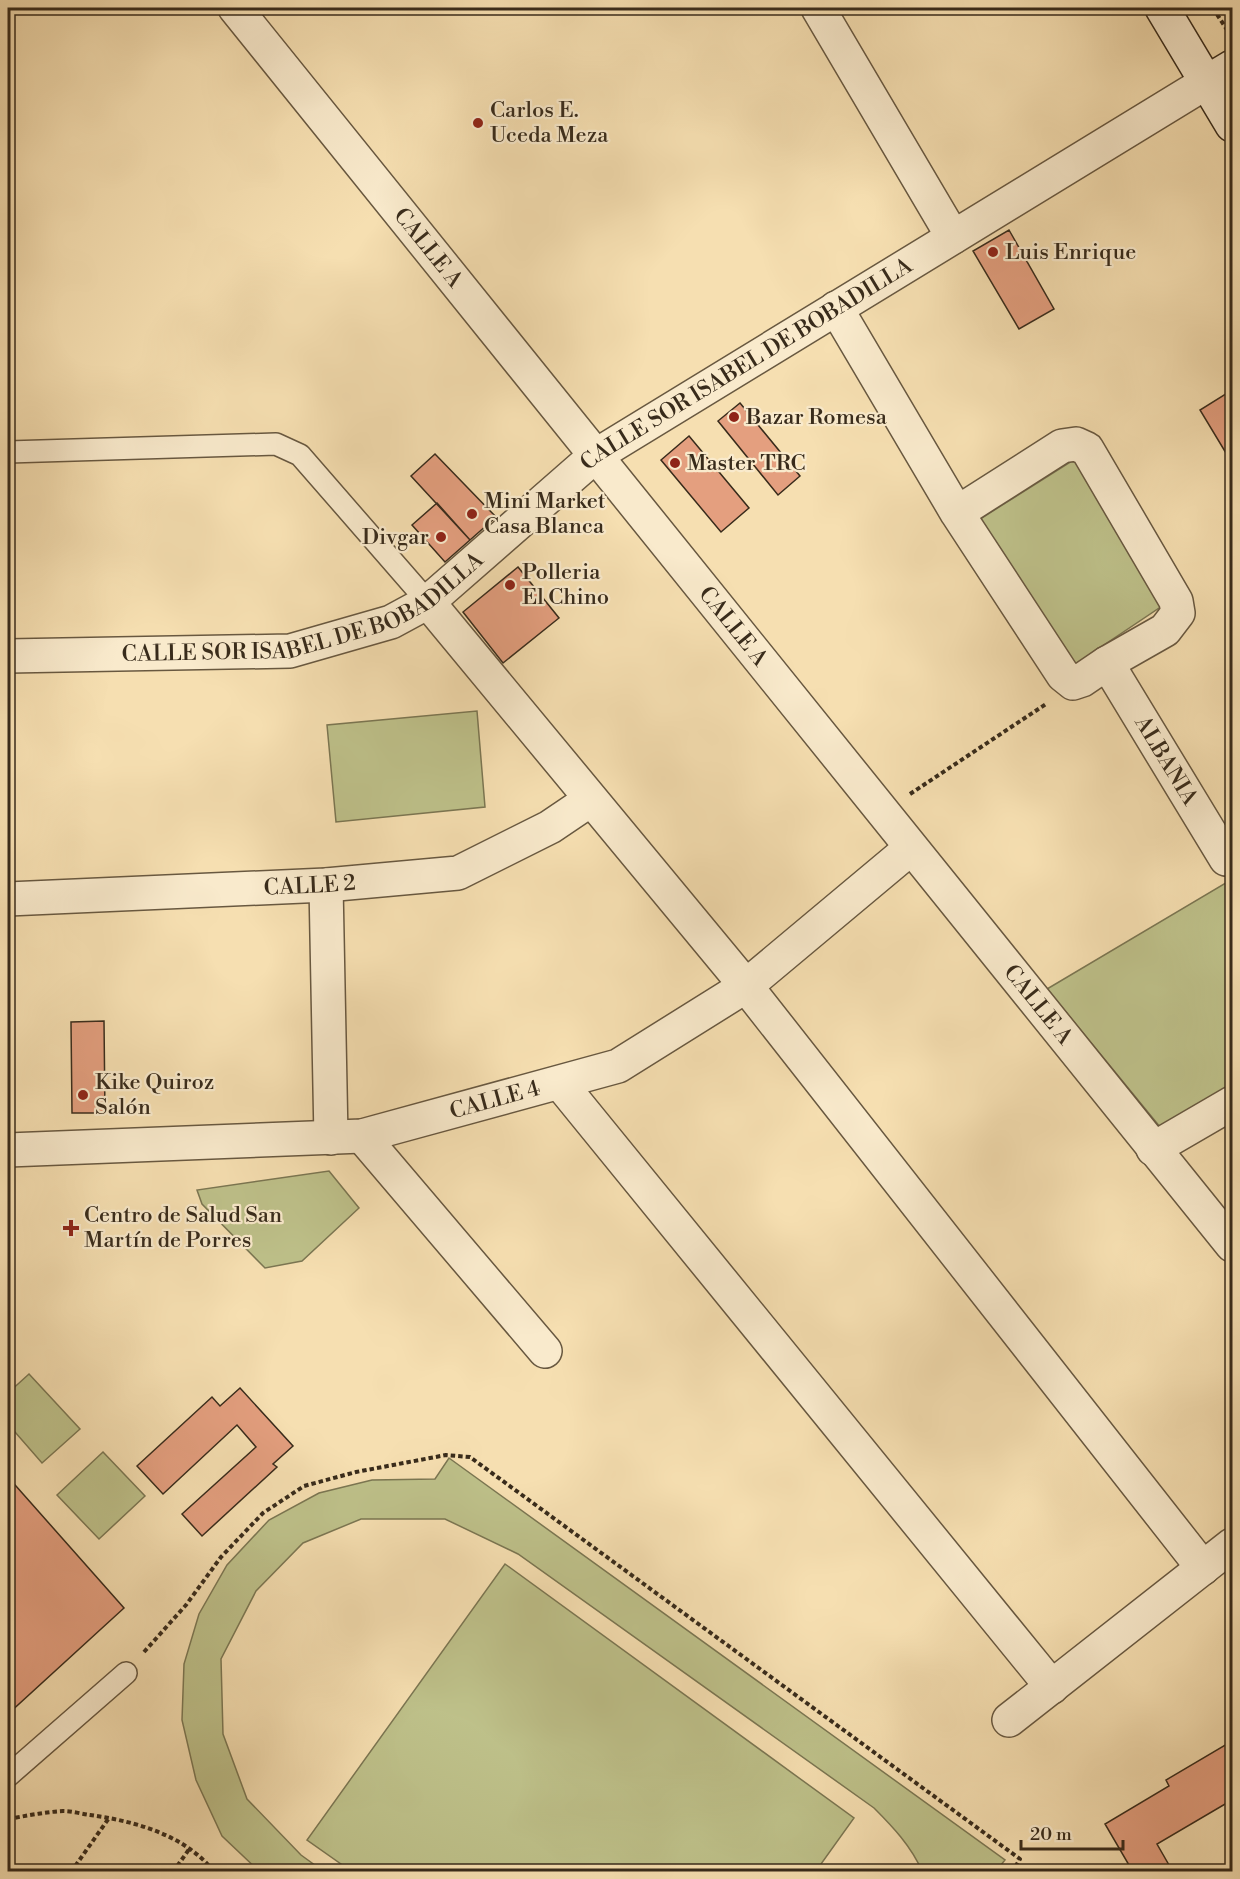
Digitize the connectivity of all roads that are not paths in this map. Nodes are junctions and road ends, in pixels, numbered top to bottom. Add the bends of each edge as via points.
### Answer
1 (234, 8) edge
2 (818, 8) edge
3 (1162, 8) edge
4 (1220, 74) edge
5 (1233, 125) edge
6 (953, 237) junction
7 (836, 308) junction
8 (8, 452) edge
9 (595, 456) junction
10 (957, 513) junction
11 (428, 602) junction
12 (8, 656) edge
13 (1107, 663) junction
14 (590, 800) junction
15 (911, 848) junction
16 (1226, 859) dead end
17 (326, 885) junction
18 (8, 899) edge
19 (746, 986) junction
20 (560, 1083) junction
21 (1233, 1103) edge
22 (346, 1137) junction
23 (1154, 1149) junction
24 (8, 1150) edge
25 (1233, 1245) edge
26 (545, 1351) dead end
27 (1233, 1545) edge
28 (1203, 1568) junction
29 (126, 1673) road end
30 (1052, 1687) junction
31 (1009, 1720) dead end
32 (8, 1776) edge

1 - 9 street, CALLE A
2 - 6 street
3 - 4 street
4 - 5 street
4 - 6 street, CALLE SOR ISABEL DE BOBADILLA
6 - 7 street, CALLE SOR ISABEL DE BOBADILLA
7 - 9 street, CALLE SOR ISABEL DE BOBADILLA
7 - 10 street
8 - 11 lane via 276,444 300,454
9 - 11 street, CALLE SOR ISABEL DE BOBADILLA
9 - 15 street, CALLE A
10 - 13 street via 1063,675 1073,683
10 - 13 street via 1062,446 1076,444 1087,449 1176,601 1178,613 1165,630
11 - 12 street, CALLE SOR ISABEL DE BOBADILLA via 391,622 290,651
11 - 14 street
13 - 16 street, ALBANIA
14 - 17 street, CALLE 2 via 550,827 458,873
14 - 19 street
15 - 19 street, CALLE 4
15 - 23 street, CALLE A
17 - 18 street, CALLE 2
17 - 22 street
19 - 20 street, CALLE 4 via 618,1066
19 - 28 street
20 - 22 street, CALLE 4
20 - 30 street
21 - 23 street
22 - 24 street, CALLE 4
22 - 26 street
23 - 25 street, CALLE A
27 - 28 street
28 - 30 street
29 - 32 lane
30 - 31 street

